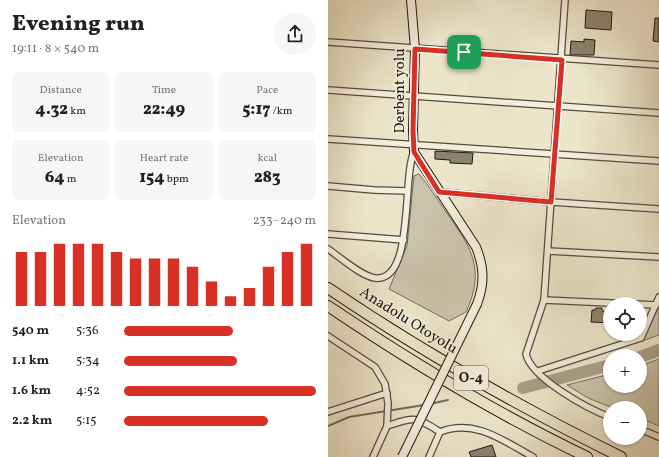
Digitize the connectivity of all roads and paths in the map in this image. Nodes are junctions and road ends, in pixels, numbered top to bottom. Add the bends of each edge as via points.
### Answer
1 (565, 0) edge
2 (411, 1) edge
3 (328, 42) edge
4 (415, 49) junction
5 (562, 60) junction
6 (659, 65) edge
7 (328, 90) edge
8 (414, 96) junction
9 (558, 107) junction
10 (659, 113) edge
11 (328, 139) edge
12 (414, 148) junction
13 (555, 154) junction
14 (659, 161) edge
15 (328, 186) edge
16 (407, 191) junction
17 (439, 192) junction
18 (551, 202) junction
19 (659, 209) edge
20 (328, 234) edge
21 (404, 240) junction
22 (328, 249) edge
23 (548, 251) junction
24 (659, 257) edge
25 (328, 288) edge
26 (659, 297) edge
27 (544, 300) junction
28 (656, 305) junction
29 (328, 306) edge
30 (328, 336) edge
31 (538, 371) junction
32 (387, 393) junction
33 (328, 412) edge
34 (603, 414) edge
35 (387, 426) junction
36 (440, 432) junction
37 (647, 432) edge
38 (659, 437) edge
39 (372, 457) edge
40 (402, 457) edge
41 (429, 457) edge
42 (533, 457) edge
43 (587, 457) edge
44 (622, 457) edge

1 - 5 street
2 - 4 main road, Derbent yolu
3 - 4 street
4 - 5 street
4 - 8 main road, Derbent yolu
5 - 6 street
5 - 9 street
7 - 8 street
8 - 9 street
8 - 12 main road, Derbent yolu
9 - 10 street
9 - 13 street
11 - 12 street
12 - 13 street
12 - 16 street
12 - 17 main road, Derbent yolu
13 - 14 street
13 - 18 street
15 - 16 street
16 - 21 street
17 - 18 street
17 - 40 main road, Derbent yolu, bridge via 466,229 481,258 484,278 478,304
18 - 19 street
18 - 23 street
20 - 21 street
21 - 22 street via 394,270 379,278 355,268
23 - 24 street
23 - 27 street
25 - 44 highway, Anadolu Otoyolu / O-4 via 427,352 505,398
26 - 28 street
27 - 28 street
27 - 31 street via 526,354 527,359
28 - 31 street via 642,338
29 - 43 highway, Anadolu Otoyolu / O-4 via 428,371
30 - 32 street via 375,367 382,377
31 - 34 street via 586,408
32 - 33 street
32 - 35 street
35 - 36 street via 415,418
35 - 39 street
36 - 41 street
36 - 42 street via 456,427 469,427 491,435
37 - 38 street

